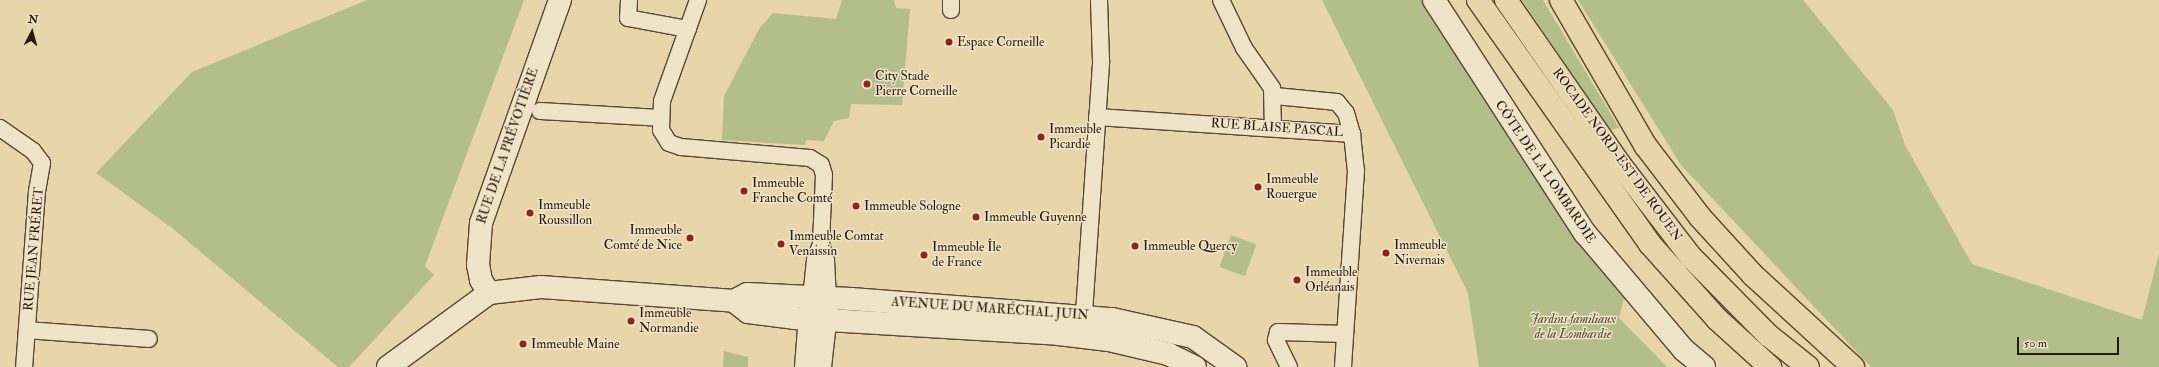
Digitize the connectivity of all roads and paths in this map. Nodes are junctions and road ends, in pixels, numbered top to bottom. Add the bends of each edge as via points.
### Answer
1 (560, 0) edge
2 (629, 0) edge
3 (698, 0) edge
4 (1099, 0) edge
5 (1221, 0) edge
6 (1434, 0) edge
7 (1478, 0) edge
8 (1506, 0) edge
9 (1562, 0) edge
10 (688, 29) junction
11 (1275, 96) junction
12 (540, 111) dead end
13 (1097, 117) junction
14 (660, 118) junction
15 (0, 128) edge
16 (1273, 128) junction
17 (1352, 134) junction
18 (489, 293) junction
19 (819, 309) junction
20 (1083, 326) junction
21 (27, 330) junction
22 (1345, 334) junction
23 (149, 339) dead end
24 (24, 367) edge
25 (388, 367) edge
26 (806, 367) edge
27 (820, 367) edge
28 (1194, 367) edge
29 (1235, 367) edge
30 (1288, 367) edge
31 (1343, 367) edge
32 (1704, 367) edge
33 (1770, 367) edge
34 (1808, 367) edge
35 (1853, 367) edge

1 - 18 street, RUE DE LA PRÉVOTIÈRE via 481,223 478,264 481,280
2 - 10 street via 628,18
3 - 10 street
4 - 13 street via 1102,34
5 - 11 street via 1244,48
6 - 32 street, CÔTE DE LA LOMBARDIE via 1584,234 1684,350
7 - 33 highway, ROCADE NORD-EST DE ROUEN via 1650,244 1717,319
8 - 34 highway, ROCADE NORD-EST DE ROUEN via 1618,162 1691,257 1743,311
9 - 35 highway via 1645,145 1700,217 1753,275
10 - 14 street via 668,82
11 - 16 street
11 - 17 street via 1337,102 1346,113
12 - 14 street
13 - 16 street, RUE BLAISE PASCAL
13 - 20 street
14 - 19 street via 664,137 674,146 817,161 824,175 821,244 826,260
15 - 21 street, RUE JEAN FRÉRET via 33,151 42,163 37,191
16 - 17 street, RUE BLAISE PASCAL
17 - 22 street, RUE BLAISE PASCAL via 1356,171
18 - 19 street, AVENUE DU MARÉCHAL JUIN via 541,287 734,301 748,312
18 - 25 street, AVENUE DU MARÉCHAL JUIN
19 - 20 street, AVENUE DU MARÉCHAL JUIN
19 - 26 street
19 - 27 street
20 - 28 street, AVENUE DU MARÉCHAL JUIN via 1152,349
20 - 29 street, AVENUE DU MARÉCHAL JUIN via 1180,332 1217,351
21 - 23 street
21 - 24 street, RUE JEAN FRÉRET
22 - 30 street via 1278,332 1276,340
22 - 31 street, RUE BLAISE PASCAL

